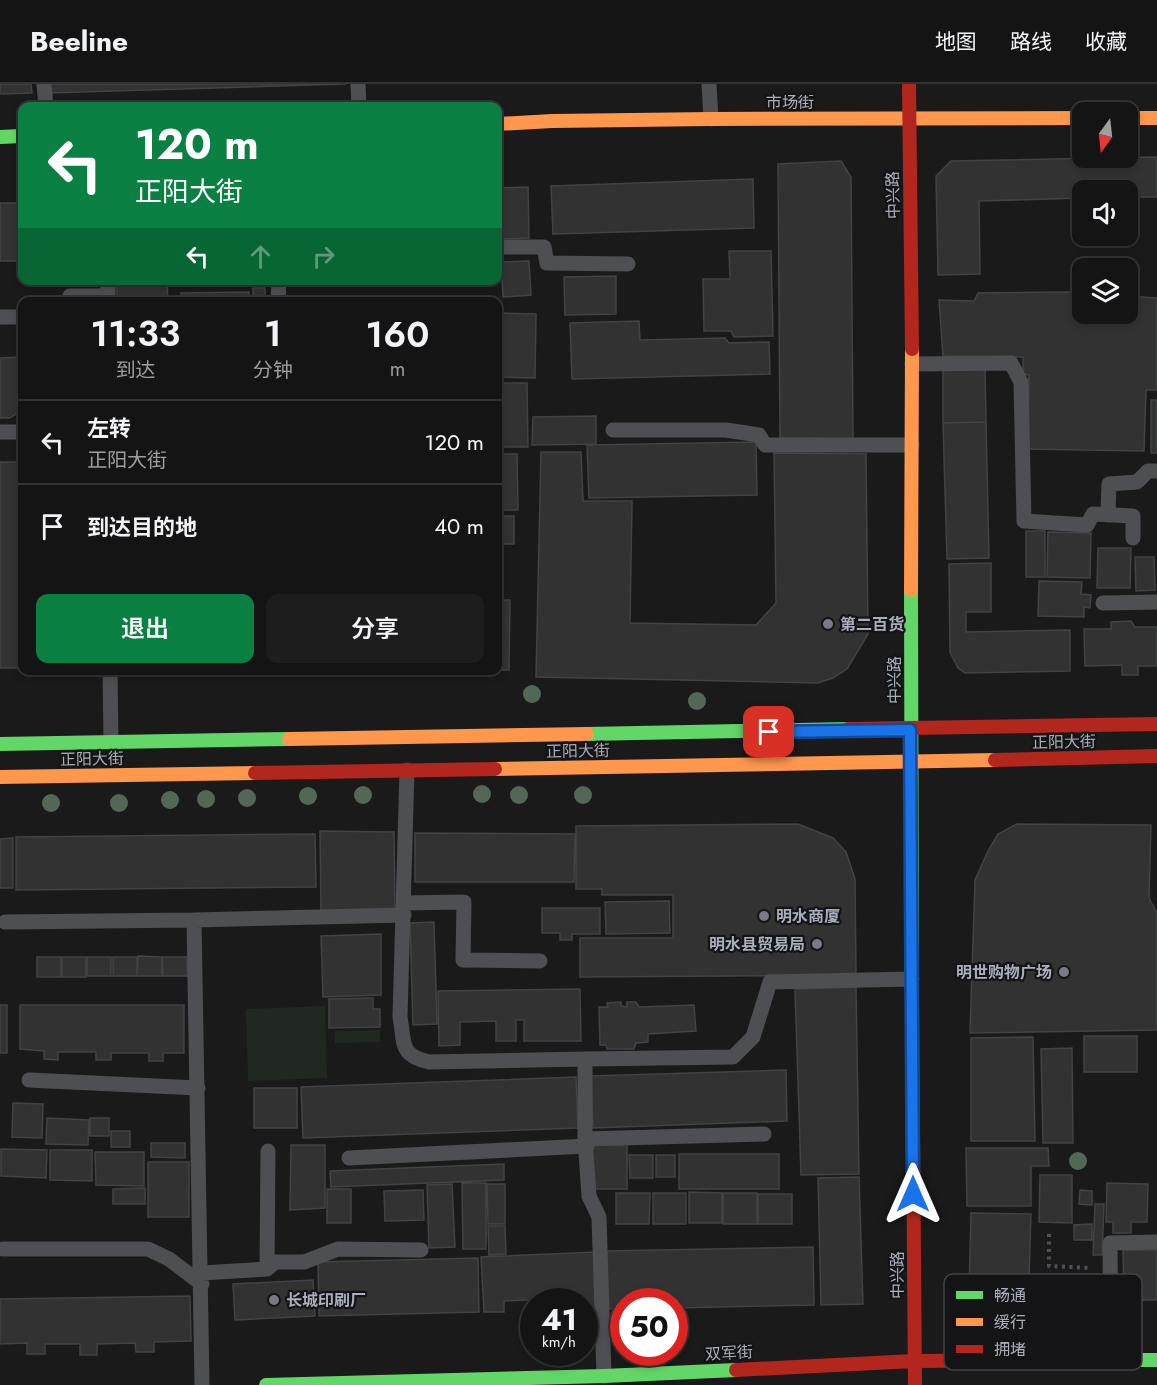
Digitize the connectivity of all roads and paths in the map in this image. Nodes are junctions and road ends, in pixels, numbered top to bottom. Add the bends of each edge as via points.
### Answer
1 (44, 84) edge
2 (358, 84) edge
3 (710, 84) edge
4 (909, 84) edge
5 (46, 102) edge
6 (358, 102) edge
7 (909, 118) junction
8 (1072, 118) edge
9 (1138, 118) edge
10 (1157, 118) edge
11 (711, 119) junction
12 (502, 124) edge
13 (0, 136) edge
14 (18, 136) edge
15 (502, 247) edge
16 (628, 264) dead end
17 (108, 285) edge
18 (70, 297) edge
19 (0, 317) edge
20 (18, 317) edge
21 (912, 364) junction
22 (613, 430) dead end
23 (0, 432) edge
24 (18, 432) edge
25 (912, 445) junction
26 (1157, 471) edge
27 (1108, 515) junction
28 (1132, 538) dead end
29 (1157, 602) edge
30 (1103, 603) dead end
31 (110, 675) edge
32 (1157, 724) edge
33 (910, 730) junction
34 (111, 742) junction
35 (0, 744) edge
36 (1157, 756) edge
37 (911, 762) junction
38 (406, 770) junction
39 (0, 777) edge
40 (404, 909) junction
41 (194, 920) junction
42 (5, 922) dead end
43 (540, 961) dead end
44 (912, 979) junction
45 (585, 1059) junction
46 (29, 1080) dead end
47 (198, 1088) junction
48 (764, 1134) dead end
49 (586, 1142) junction
50 (268, 1151) dead end
51 (349, 1158) dead end
52 (1049, 1234) dead end
53 (1157, 1242) edge
54 (3, 1249) dead end
55 (421, 1250) dead end
56 (1109, 1268) junction
57 (267, 1269) junction
58 (1109, 1274) edge
59 (202, 1279) junction
60 (915, 1361) junction
61 (944, 1361) edge
62 (604, 1376) junction
63 (340, 1384) edge
64 (202, 1385) edge
65 (266, 1385) edge
66 (915, 1385) edge

1 - 5 lane
2 - 6 lane
3 - 11 lane
4 - 7 main road, 中兴路
7 - 8 main road, 市场街
7 - 11 main road, 市场街
7 - 21 main road, 中兴路
9 - 10 main road
11 - 12 main road, 市场街
13 - 14 main road
15 - 16 lane via 544,247 547,263
17 - 18 lane via 108,296
19 - 20 lane
21 - 25 main road, 中兴路
21 - 27 lane via 1011,363 1021,382 1024,521 1087,525 1094,514
22 - 25 lane via 726,430 759,435 765,445
23 - 24 lane
25 - 33 main road, 中兴路
26 - 27 lane via 1148,471 1137,482 1109,484
27 - 28 lane via 1132,516
29 - 30 lane
31 - 34 lane
32 - 33 main road, 正阳大街
33 - 34 main road, 正阳大街
33 - 37 main road, 中兴路
34 - 35 main road, 正阳大街
36 - 37 main road, 正阳大街
37 - 38 main road, 正阳大街
37 - 44 main road, 中兴路
38 - 39 main road, 正阳大街
38 - 40 lane
40 - 41 lane
40 - 43 lane via 464,902 463,960
40 - 45 lane via 400,1017 406,1051 414,1059
41 - 42 lane
41 - 47 lane
44 - 45 lane via 770,982 753,1037 733,1057
44 - 60 main road, 中兴路
45 - 49 lane
46 - 47 lane
47 - 59 lane
48 - 49 lane
49 - 51 lane
49 - 62 lane via 589,1196 599,1217
50 - 57 lane
52 - 56 path via 1049,1266
53 - 56 lane via 1110,1243
54 - 59 lane via 148,1249
55 - 57 lane via 338,1249 304,1262 275,1262
56 - 58 lane
57 - 59 lane
59 - 64 lane
60 - 61 main road, 双军街
60 - 62 main road, 双军街
60 - 66 main road, 中兴路
62 - 63 main road, 双军街
63 - 65 main road, 双军街

